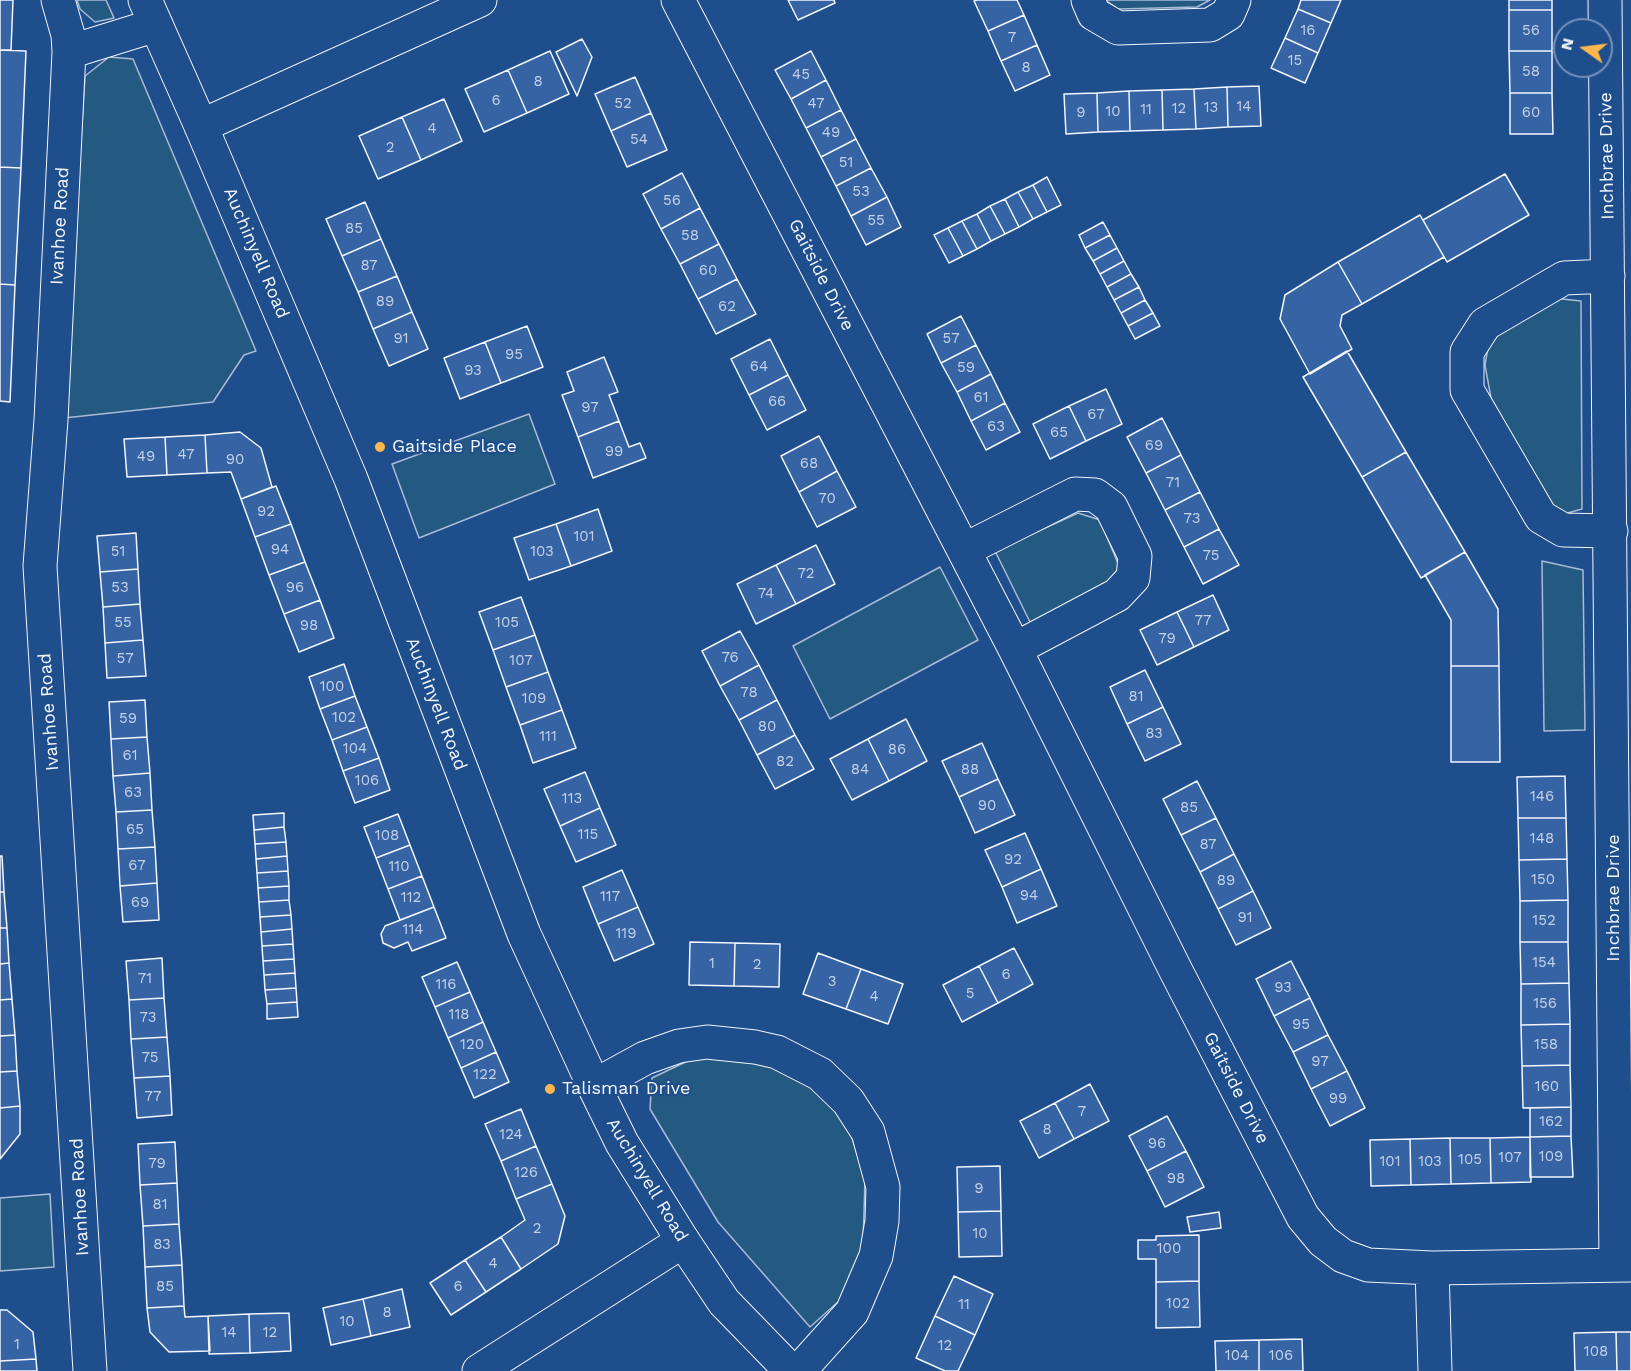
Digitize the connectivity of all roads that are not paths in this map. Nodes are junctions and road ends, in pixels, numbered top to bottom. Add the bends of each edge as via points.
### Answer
1 (58, 0) edge
2 (480, 0) edge
3 (678, 0) edge
4 (1088, 0) edge
5 (1234, 0) edge
6 (1605, 0) edge
7 (150, 13) edge
8 (69, 52) junction
9 (201, 126) junction
10 (1608, 276) junction
11 (1611, 531) junction
12 (964, 550) junction
13 (1015, 649) junction
14 (594, 1086) junction
15 (683, 1241) junction
16 (1623, 1265) edge
17 (1432, 1268) junction
18 (90, 1371) edge
19 (478, 1371) edge
20 (791, 1371) edge
21 (799, 1371) edge
22 (1435, 1371) edge

1 - 8 street, Ivanhoe Road
2 - 9 street
3 - 12 street, Gaitside Drive
4 - 5 street via 1094,14 1118,28 1210,24 1228,14
6 - 10 street, Inchbrae Drive
7 - 8 street
7 - 9 street, Auchinyell Road
8 - 18 street, Ivanhoe Road via 40,566
9 - 14 street, Auchinyell Road via 351,479 524,934
10 - 11 street, Inchbrae Drive
10 - 11 street via 1564,278 1485,324 1467,352 1467,390 1541,517 1563,530
11 - 16 street, Inchbrae Drive
12 - 13 street, Gaitside Drive
12 - 13 street via 1076,494 1095,495 1111,507 1135,556 1133,578 1118,595
13 - 17 street, Gaitside Drive via 1303,1217 1342,1256 1368,1265
14 - 15 street, Auchinyell Road via 622,1143
14 - 21 street via 653,1055 707,1042 777,1052 820,1074 848,1101 868,1132 883,1187 876,1256 852,1312
15 - 19 street
15 - 20 street, Auchinyell Road via 724,1302
16 - 17 street, Gaitside Drive
17 - 22 street

